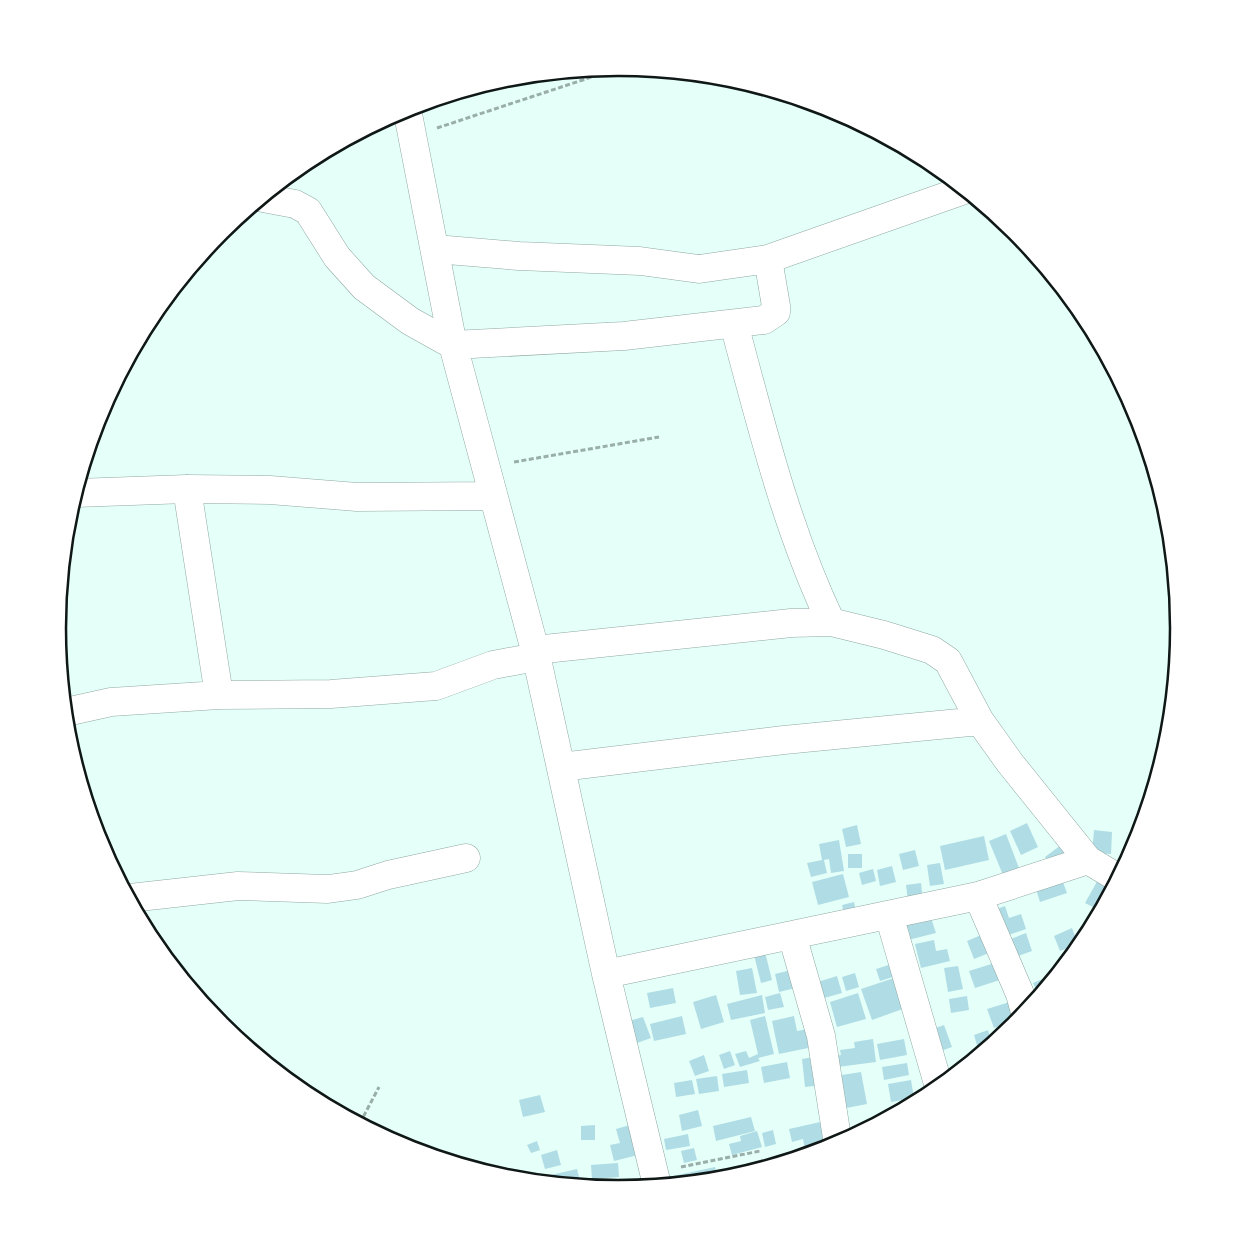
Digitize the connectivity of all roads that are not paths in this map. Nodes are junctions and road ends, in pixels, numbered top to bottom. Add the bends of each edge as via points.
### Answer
1 (409, 117) edge
2 (958, 192) edge
3 (271, 199) edge
4 (435, 249) junction
5 (768, 259) junction
6 (734, 324) junction
7 (453, 345) junction
8 (187, 489) junction
9 (83, 493) edge
10 (493, 496) junction
11 (831, 622) junction
12 (535, 654) junction
13 (219, 695) junction
14 (73, 710) edge
15 (980, 721) junction
16 (561, 768) junction
17 (466, 858) dead end
18 (1088, 860) junction
19 (1113, 875) edge
20 (978, 896) junction
21 (136, 897) edge
22 (889, 915) junction
23 (792, 935) junction
24 (606, 974) junction
25 (1023, 1004) edge
26 (937, 1079) edge
27 (837, 1135) edge
28 (655, 1179) edge

1 - 4 street
2 - 5 street
3 - 7 street via 295,204 308,211 338,257 364,287 410,321
4 - 5 street via 640,261 688,269
4 - 7 street
5 - 6 street via 776,312 764,320
6 - 7 street via 624,336
6 - 11 street via 801,552
7 - 10 street
8 - 9 street
8 - 10 street via 270,490 357,497
8 - 13 street
10 - 12 street
11 - 12 street via 791,623
11 - 15 street via 884,634 932,650 948,661
12 - 13 street via 436,686 331,694
12 - 16 street
13 - 14 street via 110,702
15 - 16 street via 784,740
15 - 18 street
16 - 24 street
17 - 21 street via 328,889 238,886
18 - 19 street
18 - 20 street
20 - 22 street
20 - 25 street
22 - 23 street
22 - 26 street
23 - 24 street
23 - 27 street via 822,1036
24 - 28 street

